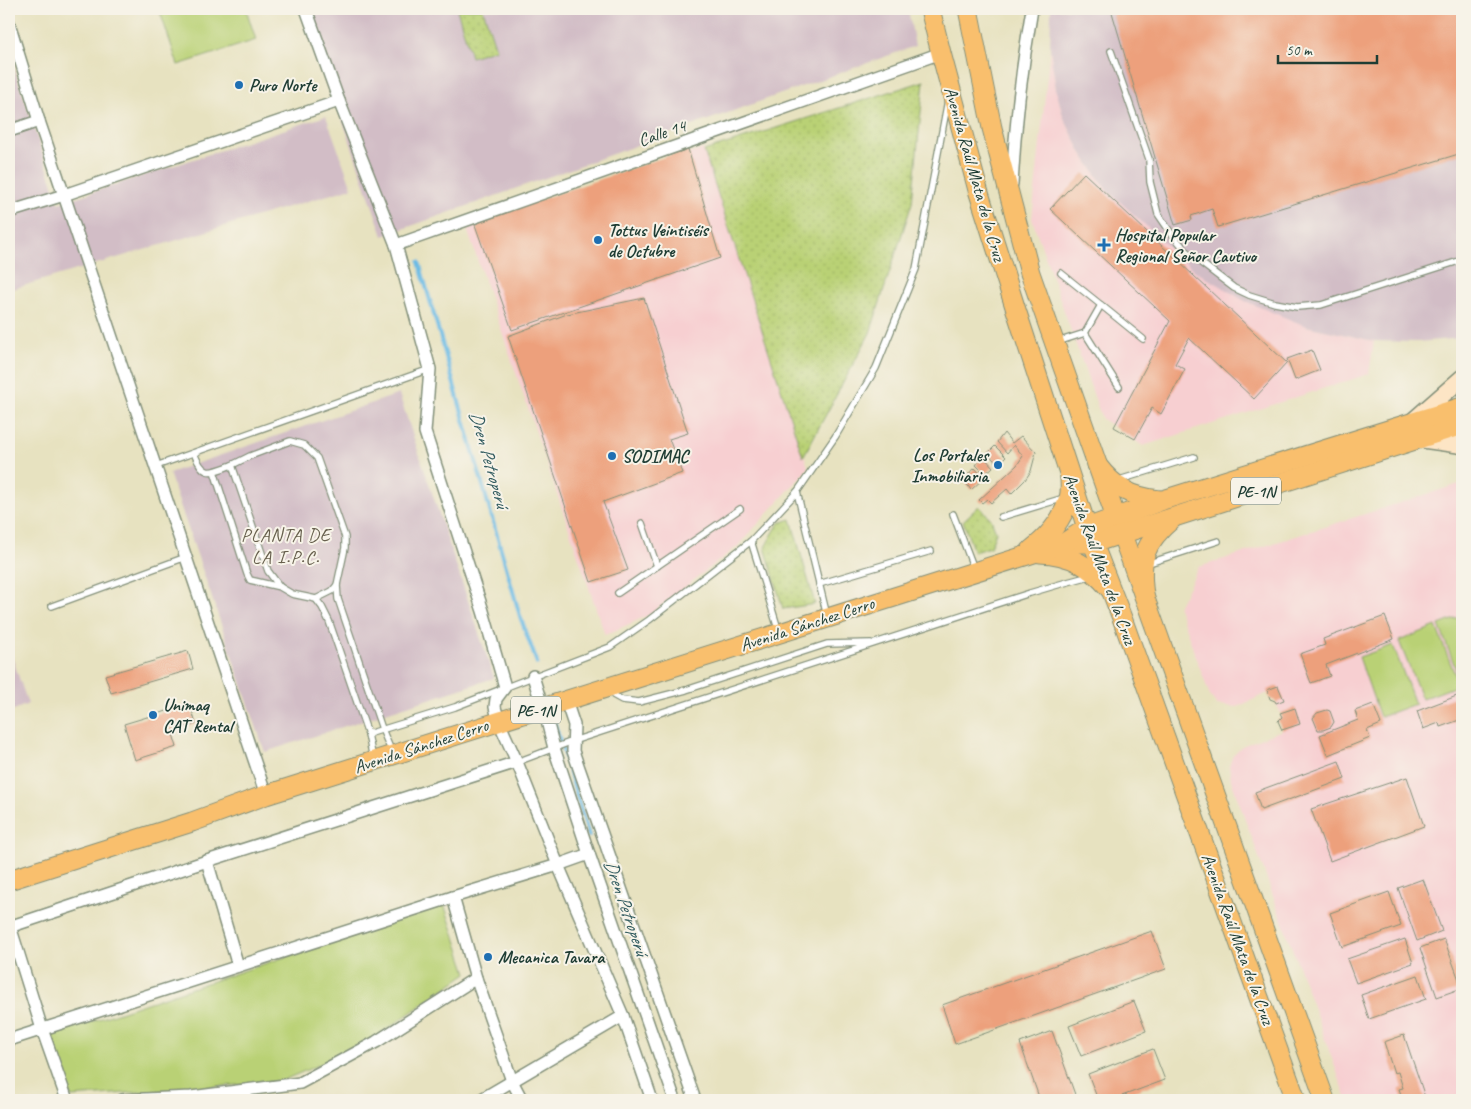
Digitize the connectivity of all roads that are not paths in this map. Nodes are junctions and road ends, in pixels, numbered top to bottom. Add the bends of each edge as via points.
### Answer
1 (306, 9) edge
2 (930, 9) edge
3 (968, 9) edge
4 (1032, 9) edge
5 (9, 23) edge
6 (13, 49) edge
7 (1111, 51) dead end
8 (940, 53) junction
9 (950, 88) junction
10 (340, 101) junction
11 (39, 121) junction
12 (9, 131) edge
13 (64, 196) junction
14 (1011, 201) junction
15 (9, 212) edge
16 (396, 245) junction
17 (1462, 260) edge
18 (1061, 273) dead end
19 (1102, 305) junction
20 (1085, 333) junction
21 (1143, 339) dead end
22 (1055, 343) junction
23 (1028, 348) junction
24 (1062, 363) junction
25 (430, 369) junction
26 (1462, 378) edge
27 (1119, 387) dead end
28 (1462, 406) edge
29 (1462, 425) edge
30 (1416, 431) junction
31 (1462, 445) edge
32 (194, 453) junction
33 (1194, 457) dead end
34 (232, 465) junction
35 (1097, 465) junction
36 (156, 466) junction
37 (214, 472) junction
38 (1112, 482) junction
39 (1070, 487) junction
40 (797, 492) junction
41 (1163, 500) junction
42 (740, 509) dead end
43 (953, 514) dead end
44 (1001, 517) dead end
45 (1174, 517) junction
46 (642, 523) dead end
47 (1119, 525) junction
48 (1090, 535) junction
49 (751, 540) junction
50 (1218, 541) dead end
51 (931, 551) dead end
52 (1029, 554) junction
53 (186, 557) junction
54 (657, 566) junction
55 (1142, 566) junction
56 (974, 571) junction
57 (1104, 582) junction
58 (820, 584) junction
59 (337, 586) junction
60 (280, 587) junction
61 (618, 592) dead end
62 (1144, 595) junction
63 (316, 599) junction
64 (52, 606) dead end
65 (828, 618) junction
66 (779, 633) junction
67 (877, 643) junction
68 (533, 676) junction
69 (505, 687) junction
70 (606, 688) junction
71 (539, 696) dead end
72 (566, 700) junction
73 (547, 721) dead end
74 (499, 722) junction
75 (382, 729) junction
76 (368, 734) junction
77 (573, 741) junction
78 (554, 748) junction
79 (393, 755) junction
80 (373, 761) junction
81 (517, 762) junction
82 (266, 795) junction
83 (589, 854) junction
84 (207, 861) junction
85 (558, 865) junction
86 (9, 880) edge
87 (453, 897) junction
88 (9, 926) edge
89 (238, 966) junction
90 (476, 978) junction
91 (623, 1016) junction
92 (42, 1030) junction
93 (9, 1040) edge
94 (512, 1081) junction
95 (67, 1100) edge
96 (122, 1100) edge
97 (480, 1100) edge
98 (522, 1100) edge
99 (652, 1100) edge
100 (675, 1100) edge
101 (695, 1100) edge
102 (1296, 1100) edge
103 (1325, 1100) edge

1 - 10 street
2 - 8 main road, Avenida Raúl Mata de la Cruz
3 - 14 main road, Avenida Raúl Mata de la Cruz via 992,128
4 - 14 street via 1013,156
5 - 6 street
6 - 11 street
7 - 17 lane via 1149,159 1150,182 1158,214 1188,253 1234,288 1275,303 1297,307 1321,305
8 - 9 main road, Avenida Raúl Mata de la Cruz
8 - 16 street, Calle 14
9 - 23 main road, Avenida Raúl Mata de la Cruz
9 - 40 lane via 916,269 876,368
10 - 13 street
10 - 16 street
11 - 12 street
11 - 13 street
13 - 15 street
13 - 36 street
14 - 22 main road, Avenida Raúl Mata de la Cruz via 1030,273
16 - 25 street
18 - 19 lane
19 - 20 lane
19 - 21 lane
20 - 22 lane
20 - 27 lane
22 - 24 main road, Avenida Raúl Mata de la Cruz
23 - 24 main road via 1038,370 1059,397 1066,387
23 - 39 main road, Avenida Raúl Mata de la Cruz
24 - 35 main road, Avenida Raúl Mata de la Cruz
25 - 32 lane
25 - 69 street via 426,432
26 - 30 main road, Avenida Sánchez Cerro
28 - 30 main road, Avenida Sánchez Cerro / PE-1N
29 - 30 main road, Avenida Sánchez Cerro / PE-1N
30 - 31 main road, Avenida Sánchez Cerro
30 - 41 main road, Avenida Sánchez Cerro / PE-1N
30 - 45 main road, Avenida Sánchez Cerro / PE-1N
32 - 36 lane
32 - 37 lane via 203,470
33 - 38 lane
34 - 37 lane
34 - 59 lane via 290,441 304,445 317,458 346,537
34 - 60 lane via 268,570
35 - 38 main road
35 - 47 main road, Avenida Raúl Mata de la Cruz
36 - 53 street
37 - 60 lane via 246,574 250,580
38 - 41 main road via 1134,496
39 - 44 lane
39 - 48 main road, Avenida Raúl Mata de la Cruz
39 - 52 main road via 1054,527
40 - 49 lane
40 - 58 lane
41 - 47 main road, Avenida Sánchez Cerro / PE-1N
42 - 54 lane
43 - 56 lane
45 - 47 main road, Avenida Sánchez Cerro / PE-1N
45 - 55 main road via 1155,535
46 - 54 lane
47 - 48 main road, Avenida Sánchez Cerro / PE-1N
47 - 62 main road, Avenida Raúl Mata de la Cruz
48 - 52 main road, Avenida Sánchez Cerro / PE-1N
48 - 57 main road, Avenida Raúl Mata de la Cruz
49 - 66 lane
49 - 68 lane via 679,598 610,647
50 - 55 lane
51 - 58 lane
52 - 56 main road, Avenida Sánchez Cerro / PE-1N
52 - 57 main road via 1062,555 1086,566
53 - 64 lane
53 - 82 street
54 - 61 lane
55 - 62 main road
56 - 65 main road, Avenida Sánchez Cerro / PE-1N
57 - 67 lane via 1064,582
57 - 102 main road, Avenida Raúl Mata de la Cruz via 1125,627
58 - 65 lane
59 - 63 lane
59 - 75 lane via 338,599
60 - 63 lane via 292,594
62 - 103 main road, Avenida Raúl Mata de la Cruz
63 - 76 lane via 329,621
65 - 66 main road, Avenida Sánchez Cerro / PE-1N
66 - 70 main road, Avenida Sánchez Cerro / PE-1N
67 - 70 lane via 827,644 686,690 638,702 622,700
67 - 77 lane
68 - 69 lane
68 - 71 street
69 - 74 street via 496,699
69 - 75 lane via 455,707
70 - 72 main road, Avenida Sánchez Cerro / PE-1N
72 - 74 main road, Avenida Sánchez Cerro / PE-1N
72 - 77 street via 574,726
73 - 78 street
74 - 79 main road, Avenida Sánchez Cerro / PE-1N
74 - 81 street
75 - 76 lane
75 - 79 lane
76 - 80 lane
77 - 78 lane
77 - 101 street via 573,751
78 - 81 lane
78 - 83 street
79 - 80 main road, Avenida Sánchez Cerro / PE-1N
80 - 82 main road, Avenida Sánchez Cerro / PE-1N
81 - 84 street
81 - 85 street
82 - 86 main road, Avenida Sánchez Cerro / PE-1N
83 - 85 street
83 - 100 street
84 - 88 street
84 - 89 street
85 - 87 street
85 - 91 street
87 - 89 street
87 - 90 street
88 - 92 street
89 - 92 street
90 - 94 street
90 - 96 street via 376,1042 300,1083 191,1097
91 - 94 street
91 - 99 street
92 - 93 street
92 - 95 street
94 - 97 street
94 - 98 street

